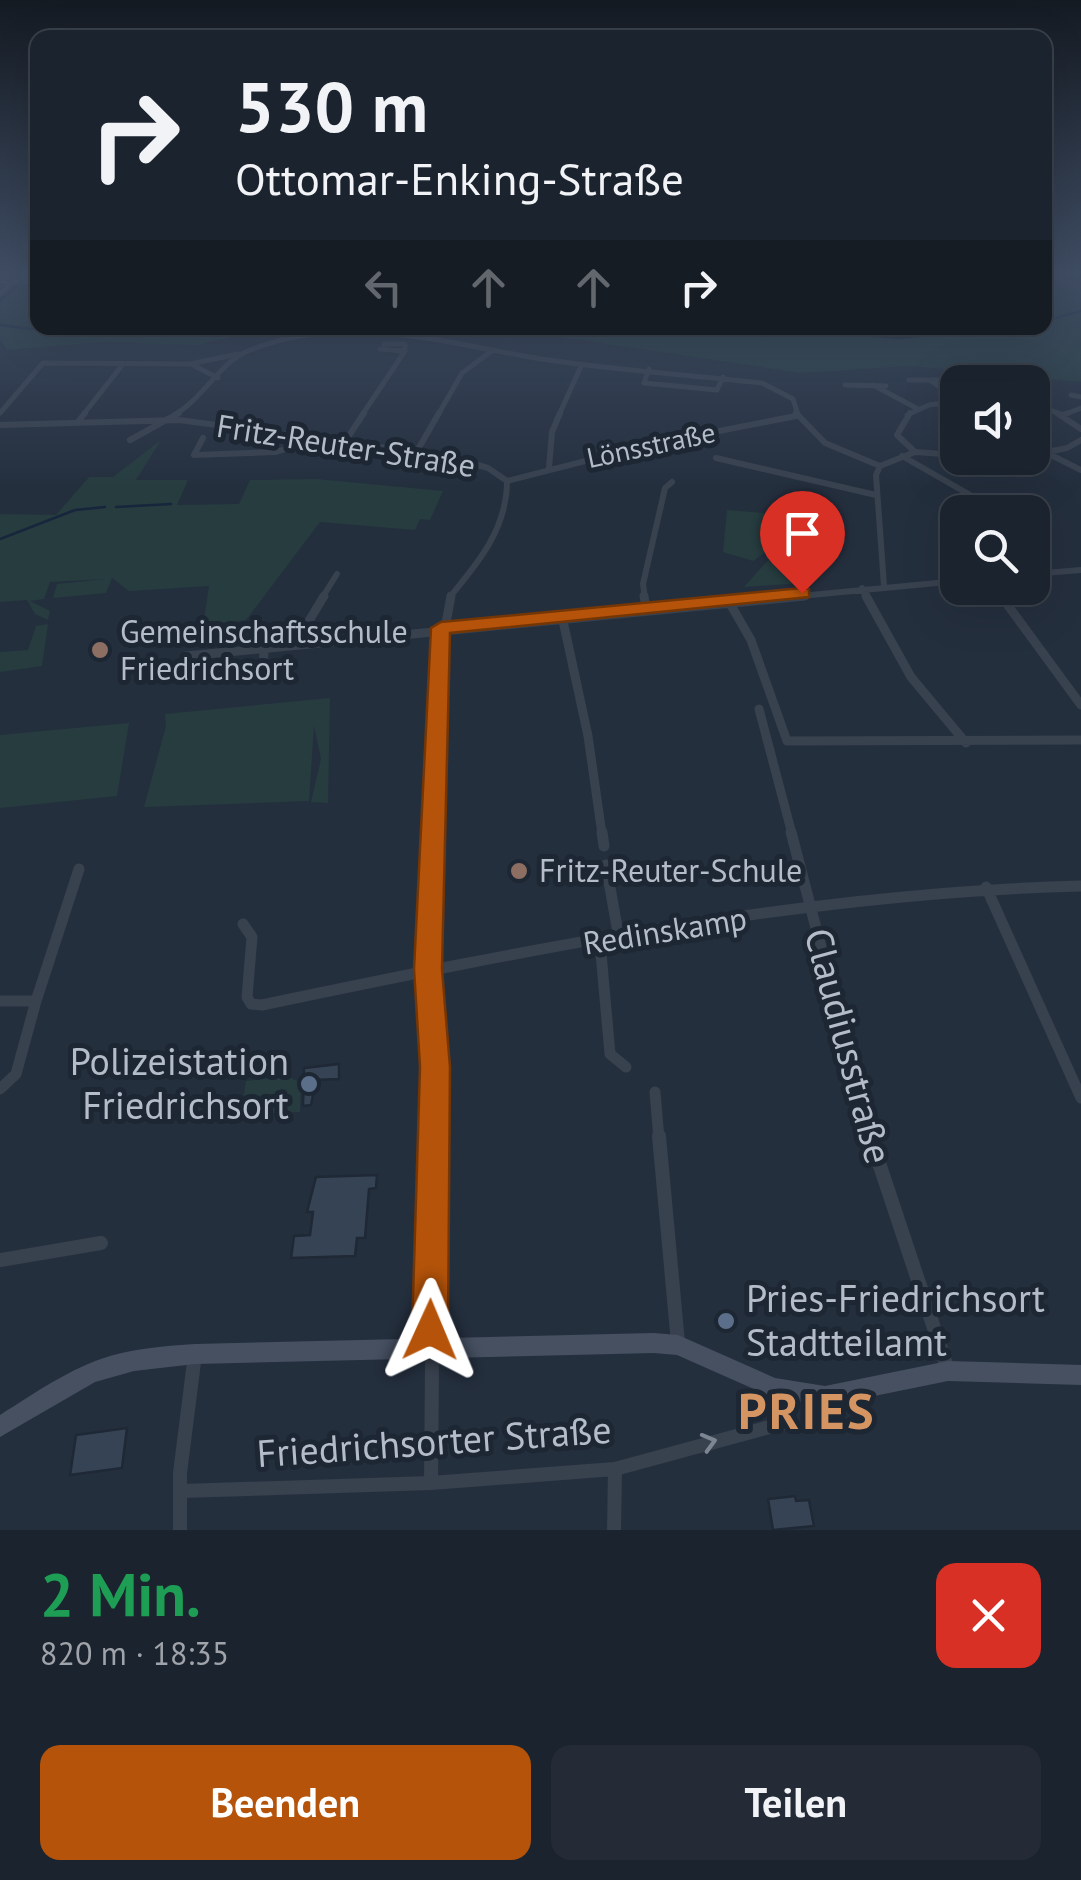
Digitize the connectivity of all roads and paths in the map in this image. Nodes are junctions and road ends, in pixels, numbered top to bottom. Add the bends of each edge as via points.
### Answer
1 (266, 343) edge
2 (461, 343) edge
3 (382, 346) dead end
4 (405, 348) joint
5 (493, 350) junction
6 (242, 353) junction
7 (123, 364) junction
8 (190, 364) junction
9 (582, 364) junction
10 (649, 369) junction
11 (723, 377) junction
12 (218, 378) junction
13 (928, 379) junction
14 (940, 379) edge
15 (909, 380) dead end
16 (845, 385) dead end
17 (873, 385) junction
18 (886, 386) dead end
19 (940, 387) edge
20 (1071, 395) dead end
21 (1081, 397) edge
22 (940, 404) edge
23 (918, 408) junction
24 (1081, 408) edge
25 (1050, 410) edge
26 (0, 413) edge
27 (1063, 415) junction
28 (796, 416) junction
29 (167, 419) junction
30 (78, 423) junction
31 (0, 425) edge
32 (1081, 429) edge
33 (203, 438) dead end
34 (130, 440) dead end
35 (314, 440) junction
36 (1081, 440) edge
37 (344, 443) junction
38 (416, 451) junction
39 (915, 452) junction
40 (1050, 452) edge
41 (940, 454) edge
42 (1050, 454) edge
43 (902, 456) junction
44 (716, 458) dead end
45 (880, 466) junction
46 (549, 468) junction
47 (1081, 470) edge
48 (507, 482) junction
49 (672, 482) dead end
50 (876, 495) junction
51 (970, 495) edge
52 (1081, 570) edge
53 (1050, 573) edge
54 (337, 574) dead end
55 (940, 581) edge
56 (884, 586) junction
57 (862, 588) junction
58 (728, 600) junction
59 (1007, 605) edge
60 (646, 609) junction
61 (562, 616) junction
62 (441, 628) junction
63 (294, 644) junction
64 (264, 648) junction
65 (186, 656) dead end
66 (275, 678) dead end
67 (1081, 705) edge
68 (780, 717) junction
69 (1081, 740) edge
70 (966, 743) junction
71 (604, 846) dead end
72 (606, 865) dead end
73 (78, 869) dead end
74 (1081, 886) edge
75 (986, 887) junction
76 (810, 908) junction
77 (243, 924) dead end
78 (618, 938) junction
79 (600, 942) junction
80 (428, 969) junction
81 (0, 1001) edge
82 (36, 1001) junction
83 (626, 1067) dead end
84 (0, 1089) edge
85 (655, 1092) dead end
86 (1081, 1098) edge
87 (100, 1243) dead end
88 (0, 1260) edge
89 (678, 1345) junction
90 (430, 1351) junction
91 (195, 1354) junction
92 (948, 1371) junction
93 (1081, 1376) edge
94 (793, 1394) junction
95 (0, 1427) edge
96 (615, 1469) junction
97 (431, 1483) junction
98 (182, 1491) junction
99 (180, 1530) edge
100 (614, 1530) edge

1 - 6 street
2 - 5 street
3 - 4 street
4 - 37 street
5 - 9 street
5 - 38 street via 462,373
6 - 8 street
6 - 12 street
7 - 8 street
7 - 26 street via 43,363
7 - 30 street
8 - 12 street
9 - 10 street
9 - 46 street via 552,432
10 - 11 street
10 - 11 street via 644,383 662,386 718,390
11 - 28 street via 774,386 792,399
12 - 29 street via 194,405
13 - 14 street
13 - 15 street
13 - 19 street
16 - 17 street
17 - 18 street
17 - 23 street
20 - 21 street
22 - 23 street
23 - 39 street via 898,429
24 - 27 street
25 - 27 street
27 - 32 street
28 - 45 street via 832,446
28 - 46 street, Lönsstraße
29 - 30 street, Fritz-Reuter-Straße
29 - 34 street
29 - 35 street, Fritz-Reuter-Straße
30 - 31 street, Fritz-Reuter-Straße
33 - 35 street via 194,456 276,452
35 - 37 street, Fritz-Reuter-Straße
36 - 40 street
37 - 38 street, Fritz-Reuter-Straße
38 - 48 street, Fritz-Reuter-Straße via 471,461
39 - 41 street
39 - 43 street
42 - 47 street
43 - 45 street
43 - 51 street
44 - 50 street
45 - 50 street
46 - 48 street, Lönsstraße
48 - 62 street, Fritz-Reuter-Straße via 498,529 447,601
49 - 60 street via 643,584
50 - 56 street
52 - 53 street
54 - 63 street
55 - 56 street
56 - 57 street
57 - 58 street
57 - 70 street via 911,677
58 - 60 street
58 - 68 street
59 - 67 street
60 - 61 street
61 - 62 street
61 - 71 street
62 - 63 street
62 - 80 street, Fritz-Reuter-Straße
63 - 64 street
64 - 65 street
64 - 66 street via 263,679
68 - 70 street via 787,740
68 - 76 street, Claudiusstraße via 760,713
69 - 70 street
72 - 78 street
73 - 82 street
74 - 75 street, Redinskamp
75 - 76 street, Redinskamp
75 - 86 street
76 - 78 street, Redinskamp
76 - 92 street, Claudiusstraße via 874,1147
77 - 80 street, Redinskamp via 252,937 245,988 256,1005
78 - 79 street, Redinskamp
79 - 80 street, Redinskamp
79 - 83 street via 610,1054
80 - 90 street, Fritz-Reuter-Straße via 435,1067
81 - 82 street
82 - 84 street via 16,1074
85 - 89 street
87 - 88 street
89 - 90 street
89 - 94 street
90 - 91 street
90 - 97 street, Fritz-Reuter-Straße
91 - 95 street via 94,1368
91 - 98 street
92 - 93 street
92 - 94 street via 830,1396
96 -> 94 street, Friedrichsorter Straße via 784,1423
96 - 97 street, Friedrichsorter Straße
96 - 100 street
97 - 98 street, Friedrichsorter Straße
98 - 99 street

